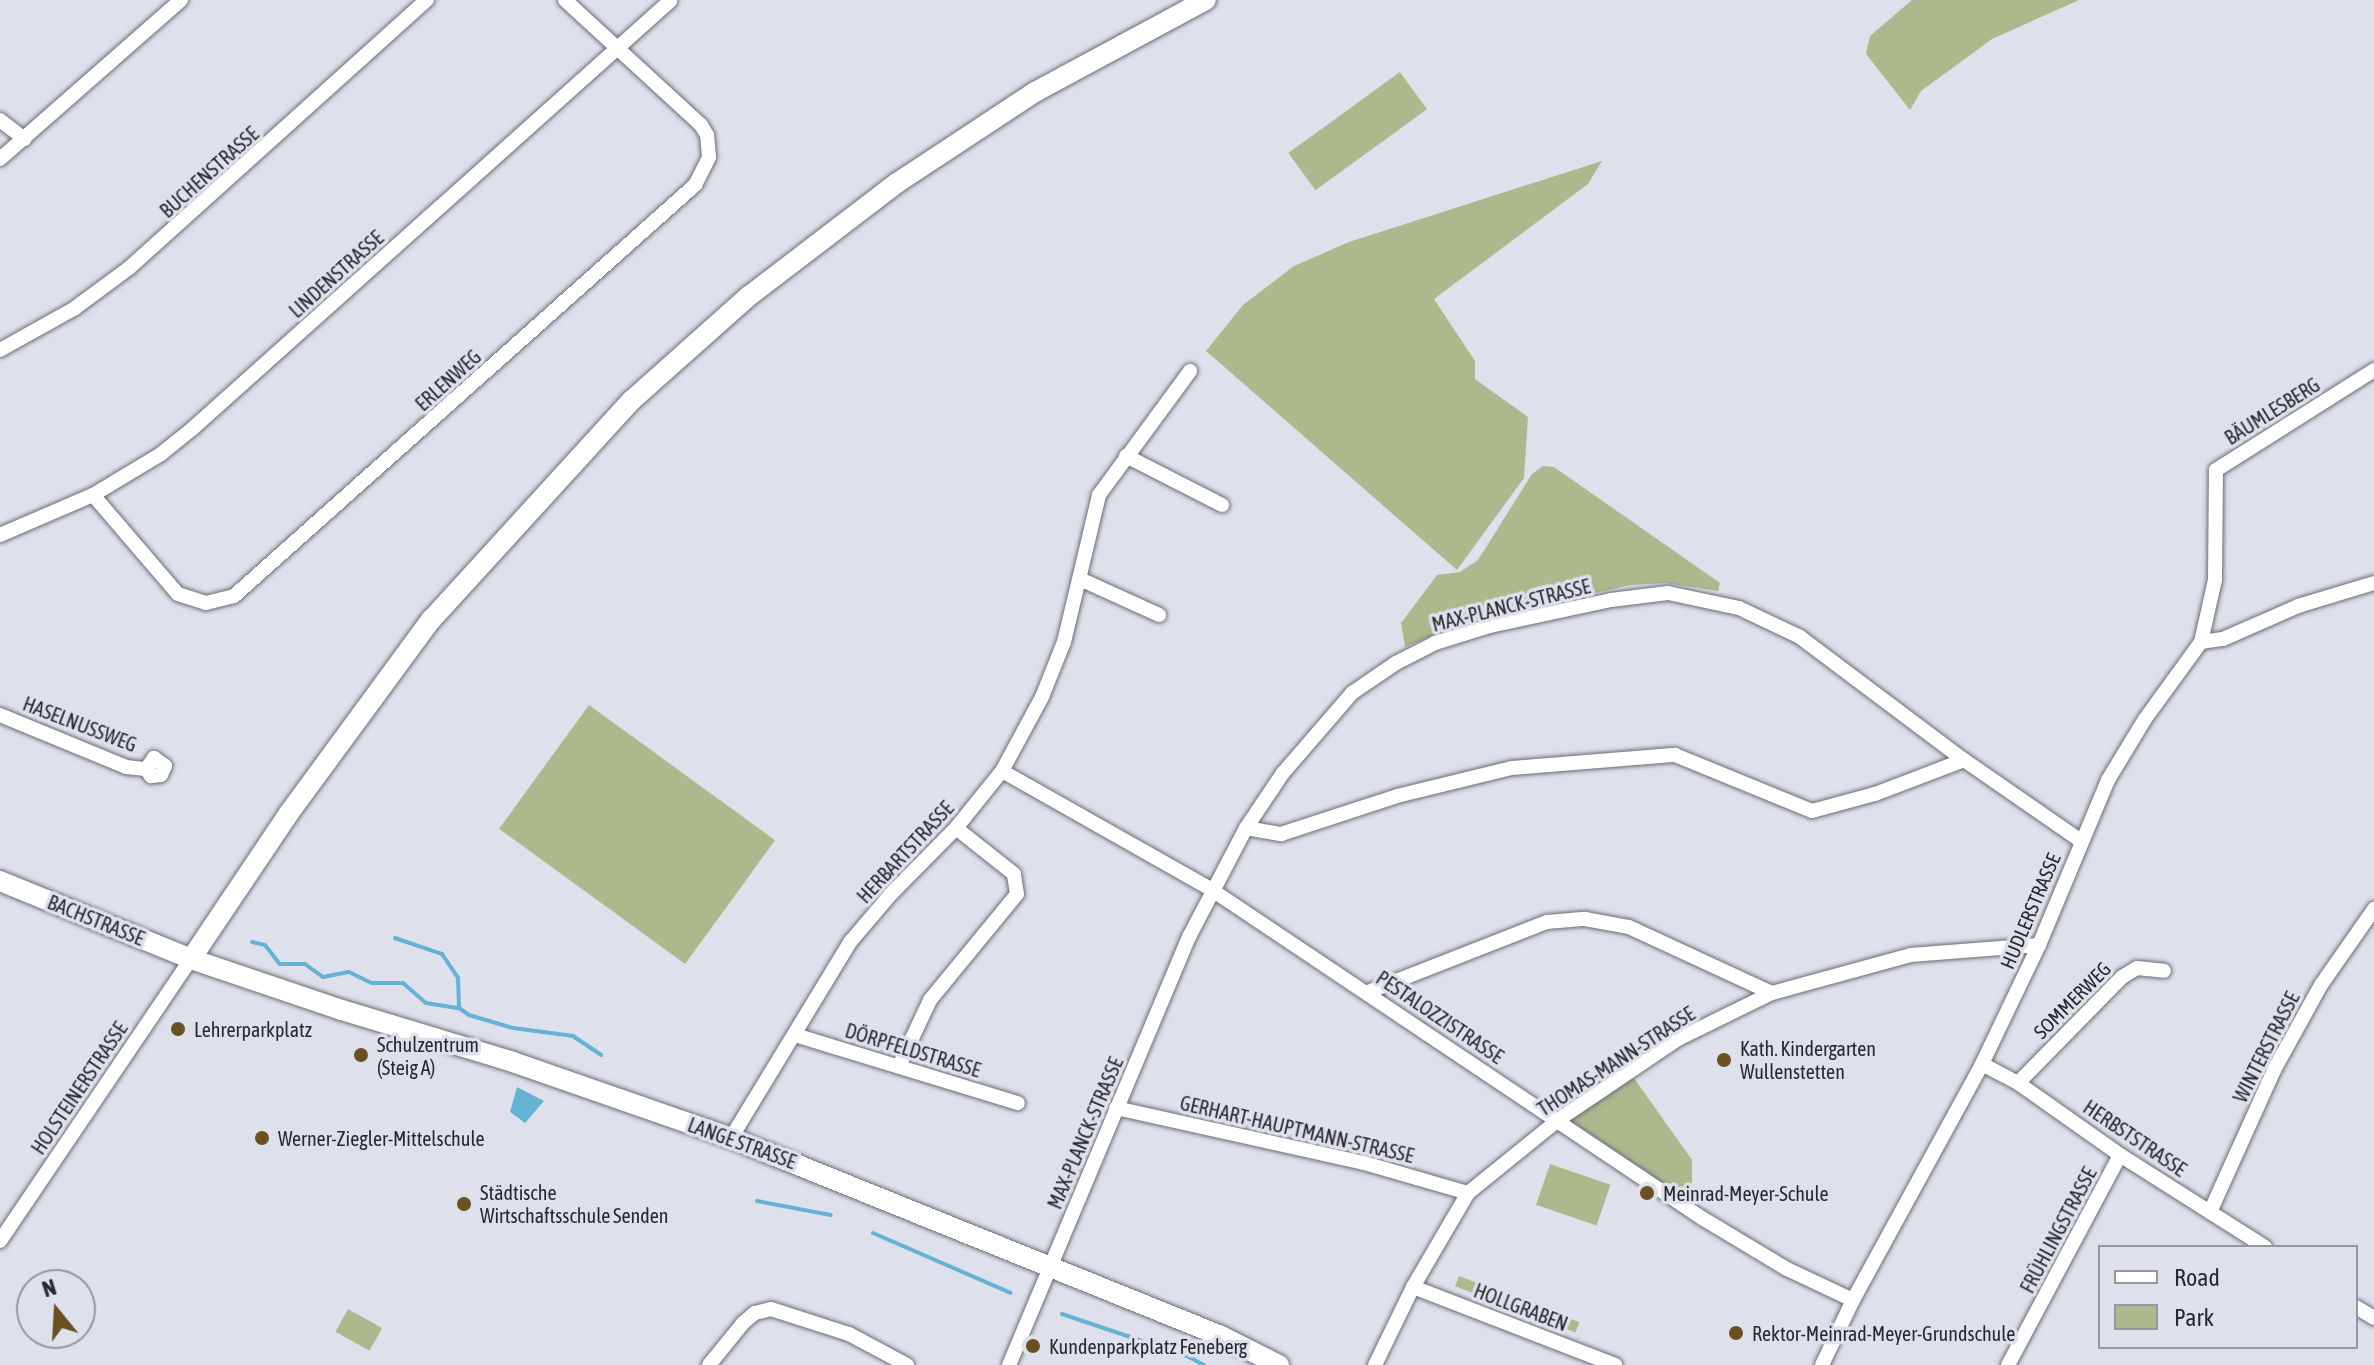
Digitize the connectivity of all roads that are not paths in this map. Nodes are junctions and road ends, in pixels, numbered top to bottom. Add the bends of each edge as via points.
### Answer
1 (181, 0) edge
2 (427, 0) edge
3 (565, 0) edge
4 (1206, 0) edge
5 (670, 1) edge
6 (617, 48) junction
7 (0, 120) edge
8 (24, 139) junction
9 (0, 159) edge
10 (0, 350) edge
11 (2374, 370) edge
12 (1190, 371) dead end
13 (1126, 456) junction
14 (93, 495) junction
15 (1222, 505) dead end
16 (0, 535) edge
17 (1080, 579) junction
18 (2374, 583) edge
19 (1159, 615) dead end
20 (2201, 642) junction
21 (0, 715) edge
22 (1964, 760) junction
23 (146, 769) dead end
24 (1002, 771) junction
25 (956, 828) junction
26 (1246, 828) junction
27 (2081, 841) junction
28 (0, 881) edge
29 (1212, 890) junction
30 (2374, 909) edge
31 (2039, 945) junction
32 (191, 959) junction
33 (2164, 971) dead end
34 (1368, 992) junction
35 (1772, 993) junction
36 (795, 1035) junction
37 (1982, 1064) junction
38 (899, 1066) junction
39 (2018, 1083) junction
40 (1018, 1103) dead end
41 (1116, 1108) junction
42 (1558, 1120) junction
43 (731, 1138) junction
44 (2120, 1155) junction
45 (1468, 1193) junction
46 (2210, 1212) junction
47 (0, 1241) edge
48 (2262, 1245) edge
49 (1048, 1269) junction
50 (1413, 1287) junction
51 (1853, 1300) junction
52 (709, 1365) edge
53 (907, 1365) edge
54 (1009, 1365) edge
55 (1279, 1365) edge
56 (1375, 1365) edge
57 (1615, 1365) edge
58 (1822, 1365) edge
59 (2008, 1365) edge

1 - 8 street
2 - 10 street, BUCHENSTRASSE via 129,268 75,308
3 - 6 street, ERLENWEG
4 - 32 street via 1035,92 897,183 749,296 631,401 431,620 289,813
5 - 6 street, LINDENSTRASSE
6 - 14 street, LINDENSTRASSE via 222,405 161,454
6 - 14 street, ERLENWEG via 701,125 709,147 701,178 245,589 206,603 178,594
7 - 8 street
8 - 9 street
11 - 20 street, BÄUMLESBERG via 2216,470 2215,580
12 - 13 street, HERBARTSTRASSE
13 - 15 street
13 - 17 street, HERBARTSTRASSE via 1099,495
14 - 16 street, LINDENSTRASSE
17 - 19 street
17 - 24 street, HERBARTSTRASSE via 1047,686
18 - 20 street via 2298,606 2223,639
20 - 27 street, HUDLERSTRASSE via 2108,780
21 - 23 street, HASELNUSSWEG via 126,767
22 - 26 street via 1812,811 1675,755 1512,768 1397,796 1281,834
22 - 26 street, MAX-PLANCK-STRASSE via 1800,637 1739,608 1668,593 1490,626 1435,643 1396,663 1352,693 1283,773
22 - 27 street, MAX-PLANCK-STRASSE
24 - 25 street, HERBARTSTRASSE
24 - 29 street, PESTALOZZISTRASSE
25 - 36 street, HERBARTSTRASSE via 851,941
25 - 38 street via 1014,874 1017,894 930,1000
26 - 29 street, MAX-PLANCK-STRASSE
27 - 31 street, HUDLERSTRASSE
28 - 32 street, BACHSTRASSE
29 - 34 street, PESTALOZZISTRASSE
29 - 41 street, MAX-PLANCK-STRASSE
30 - 46 street, WINTERSTRASSE via 2321,985 2274,1070
31 - 35 street, THOMAS-MANN-STRASSE via 1911,955
31 - 37 street, HUDLERSTRASSE
32 - 43 street, LANGE STRASSE
32 - 47 street, HOLSTEINERSTRASSE
33 - 39 street, SOMMERWEG via 2137,968 2122,977
34 - 35 street via 1547,922 1585,919 1629,927
34 - 42 street, PESTALOZZISTRASSE
35 - 42 street, THOMAS-MANN-STRASSE via 1678,1039
36 - 38 street, DÖRPFELDSTRASSE
36 - 43 street, HERBARTSTRASSE
37 - 39 street, HERBSTSTRASSE
37 - 51 street, HUDLERSTRASSE
38 - 40 street, DÖRPFELDSTRASSE
39 - 44 street, HERBSTSTRASSE
41 - 45 street, GERHART-HAUPTMANN-STRASSE via 1364,1163
41 - 49 street, MAX-PLANCK-STRASSE
42 - 45 street, THOMAS-MANN-STRASSE
42 - 51 street, PESTALOZZISTRASSE via 1741,1242
43 - 49 street, LANGE STRASSE
44 - 46 street, HERBSTSTRASSE
44 - 59 street, FRÜHLINGSTRASSE
45 - 50 street, THOMAS-MANN-STRASSE
46 - 48 street, HERBSTSTRASSE
49 - 54 street, MAX-PLANCK-STRASSE
49 - 55 street, LANGE STRASSE via 1221,1336
50 - 56 street, THOMAS-MANN-STRASSE
50 - 57 street, HOLLGRABEN
51 - 58 street, HUDLERSTRASSE
52 - 53 street via 743,1323 771,1309 849,1334

